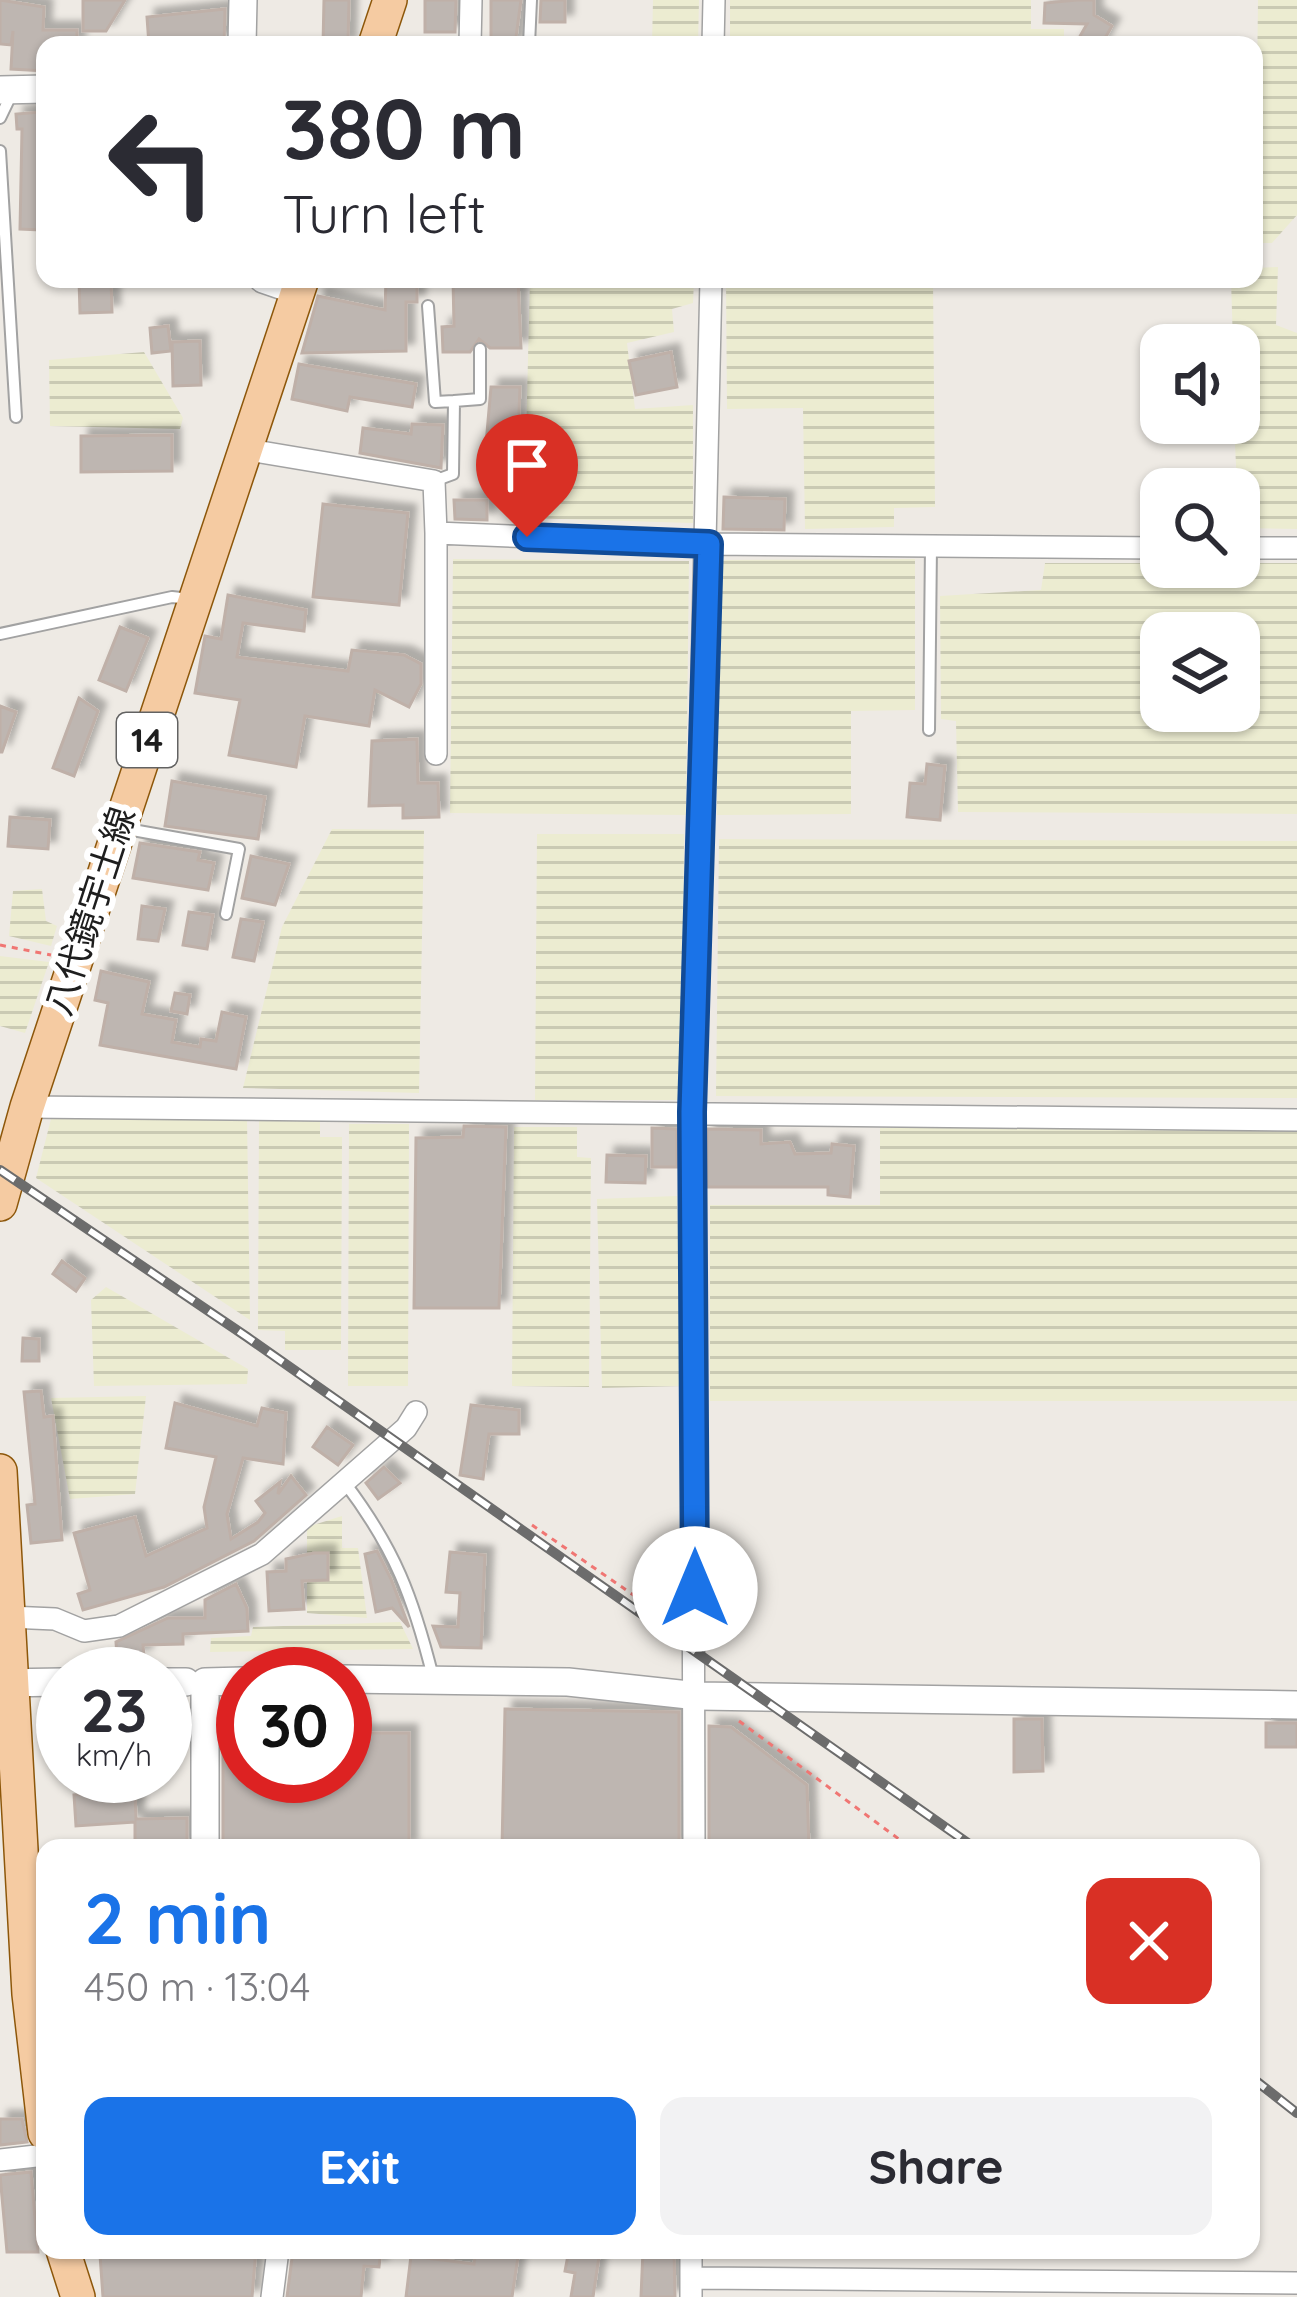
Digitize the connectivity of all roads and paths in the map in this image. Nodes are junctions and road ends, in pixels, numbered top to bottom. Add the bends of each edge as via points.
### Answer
1 (243, 0) edge
2 (390, 0) edge
3 (471, 0) edge
4 (531, 0) edge
5 (714, 0) edge
6 (242, 36) edge
7 (378, 36) edge
8 (470, 36) edge
9 (529, 36) edge
10 (713, 36) edge
11 (36, 89) edge
12 (6, 90) edge
13 (0, 118) edge
14 (0, 151) edge
15 (299, 288) edge
16 (711, 288) edge
17 (428, 306) dead end
18 (480, 349) dead end
19 (454, 401) junction
20 (16, 417) dead end
21 (243, 449) junction
22 (434, 481) junction
23 (436, 533) junction
24 (709, 544) junction
25 (931, 546) junction
26 (1140, 548) edge
27 (1260, 548) edge
28 (1297, 548) edge
29 (194, 599) junction
30 (0, 634) edge
31 (929, 730) dead end
32 (436, 754) dead end
33 (118, 827) junction
34 (226, 914) dead end
35 (0, 945) edge
36 (75, 959) junction
37 (27, 1106) junction
38 (692, 1112) junction
39 (1297, 1120) edge
40 (0, 1204) edge
41 (416, 1412) dead end
42 (0, 1471) edge
43 (345, 1483) junction
44 (532, 1525) dead end
45 (9, 1618) junction
46 (695, 1637) junction
47 (433, 1677) junction
48 (372, 1678) edge
49 (6, 1682) edge
50 (216, 1682) edge
51 (709, 1696) junction
52 (1297, 1705) edge
53 (11, 1829) edge
54 (205, 1839) edge
55 (695, 1839) edge
56 (899, 1839) edge
57 (36, 1988) edge
58 (36, 2157) edge
59 (0, 2159) edge
60 (66, 2259) edge
61 (277, 2259) edge
62 (1297, 2283) edge
63 (691, 2288) edge
64 (770, 2288) edge
65 (946, 2289) edge
66 (975, 2289) edge
67 (78, 2297) edge
68 (272, 2297) edge

1 - 6 street
2 - 7 main road
3 - 8 street
4 - 9 lane
5 - 10 street
11 - 12 street
12 - 13 lane
14 - 20 lane
15 - 21 main road, 八代鏡宇土線 / 14
16 - 24 street
17 - 19 lane via 435,402
18 - 19 lane via 480,399
19 - 22 lane via 454,474
21 - 22 street
21 - 29 main road, 八代鏡宇土線 / 14
22 - 23 street
23 - 24 street
23 - 32 street
24 - 25 street
24 - 38 street
25 - 26 street
25 - 31 lane
27 - 28 street
29 - 30 lane
29 - 33 main road, 八代鏡宇土線 / 14
33 - 34 lane via 239,849
33 - 36 main road, 八代鏡宇土線 / 14
35 - 36 path
36 - 37 main road, 八代鏡宇土線 / 14
37 - 38 street
37 - 40 main road, 八代鏡宇土線 / 14
38 - 39 street
38 - 46 street
41 - 43 street
42 - 45 main road
43 - 45 street via 262,1554 119,1626 84,1631 56,1619
43 - 47 lane via 393,1549
44 - 46 path
45 - 49 main road
46 - 51 street
47 - 48 street
47 - 51 street
49 - 53 main road
50 - 54 street via 205,1682
51 - 52 street
51 - 55 street
51 - 56 path
53 - 57 main road
58 - 59 street
60 - 67 main road
61 - 68 street
62 - 66 street
63 - 64 street
64 - 65 street
65 - 66 street

